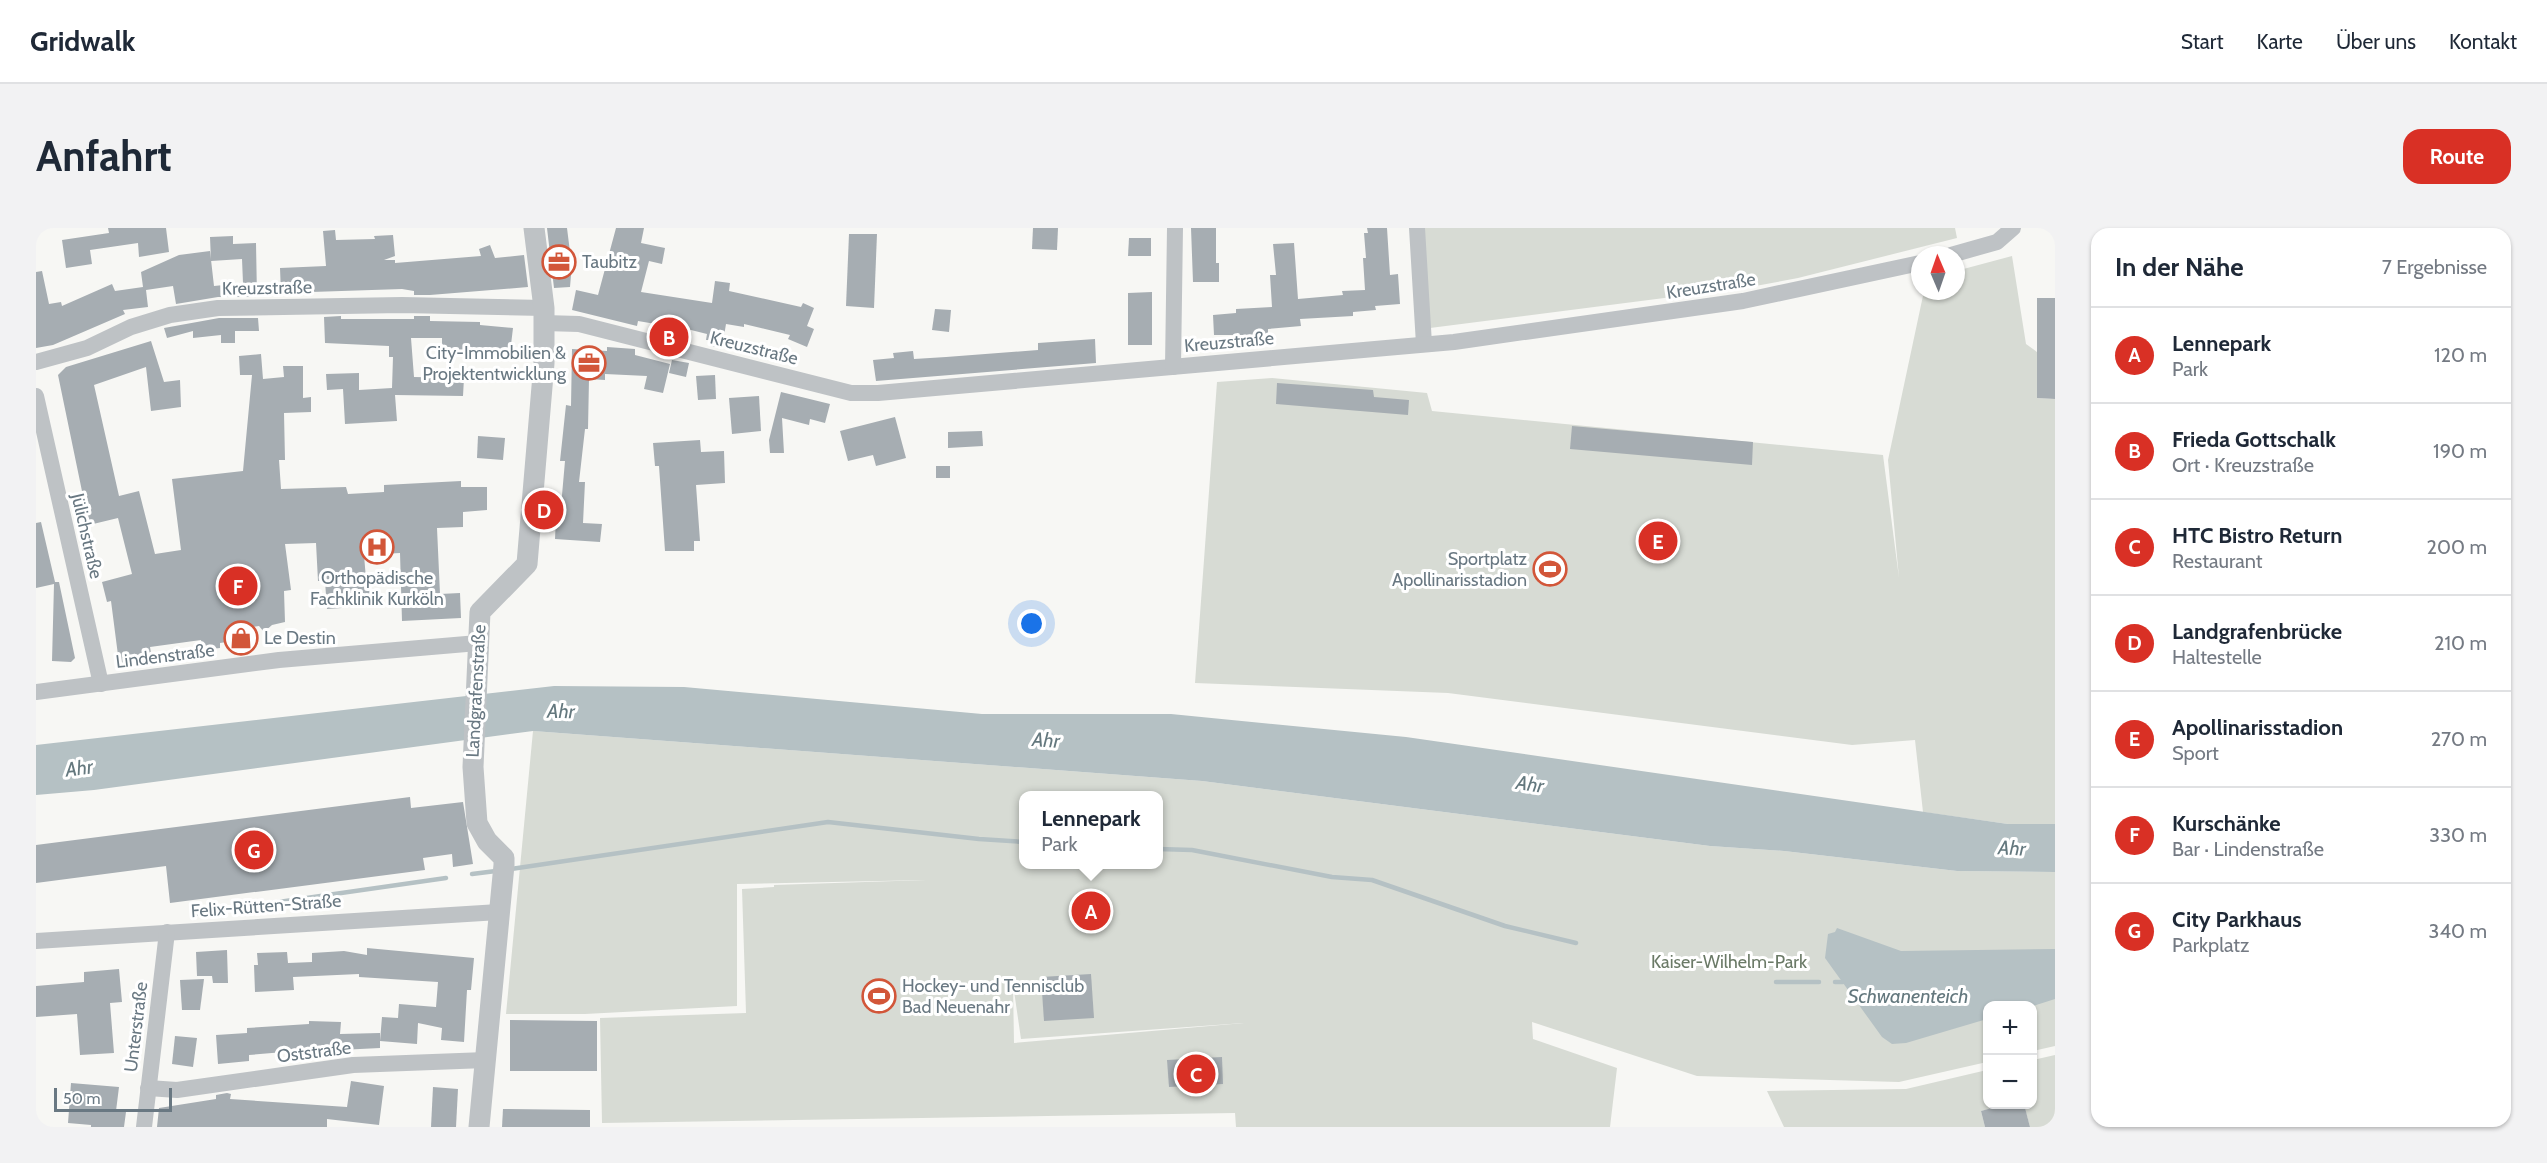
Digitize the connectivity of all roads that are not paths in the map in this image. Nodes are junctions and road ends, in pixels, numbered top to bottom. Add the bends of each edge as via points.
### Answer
1 (534, 228) edge
2 (1175, 228) edge
3 (1417, 228) edge
4 (2013, 228) edge
5 (1965, 251) edge
6 (1911, 265) edge
7 (544, 315) junction
8 (1424, 344) junction
9 (36, 362) edge
10 (1173, 367) junction
11 (36, 396) edge
12 (478, 643) junction
13 (101, 684) junction
14 (36, 692) edge
15 (499, 912) junction
16 (167, 932) junction
17 (36, 941) edge
18 (486, 1060) junction
19 (148, 1088) junction
20 (144, 1127) edge
21 (479, 1127) edge

1 - 7 street, Landgrafenstraße
2 - 10 street
3 - 8 street
4 - 5 street via 1997,242
6 - 8 street, Kreuzstraße via 1743,301
7 - 9 street, Kreuzstraße via 402,305 218,308 188,311 131,327 87,348
7 - 10 street, Kreuzstraße via 851,393
7 - 12 street, Landgrafenstraße via 544,363 527,564 480,612
8 - 10 street, Kreuzstraße
11 - 13 street, Jülichstraße
12 - 13 street, Lindenstraße via 279,660
12 - 15 street, Landgrafenstraße via 473,767 477,823 487,841 504,858
13 - 14 street, Lindenstraße
15 - 16 street, Felix-Rütten-Straße
15 - 18 street, Landgrafenstraße
16 - 17 street, Felix-Rütten-Straße
16 - 19 street, Unterstraße
18 - 19 street, Oststraße via 353,1065 177,1090
18 - 21 street, Landgrafenstraße
19 - 20 street, Unterstraße

